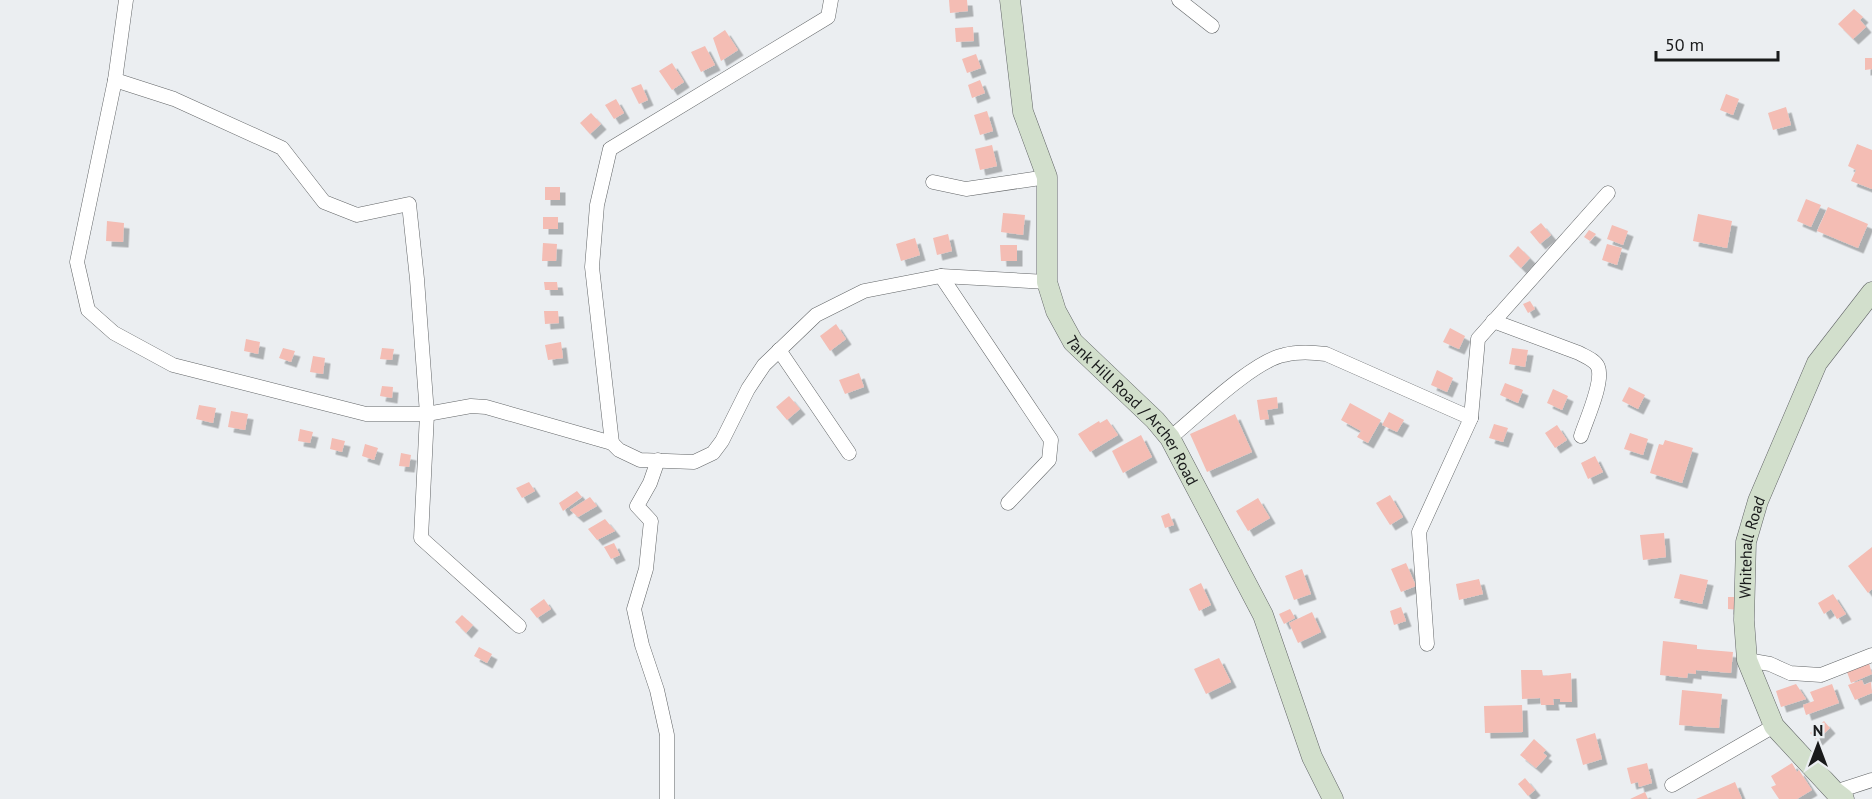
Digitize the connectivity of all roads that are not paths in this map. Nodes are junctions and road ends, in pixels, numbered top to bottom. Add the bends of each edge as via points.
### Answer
1 (126, 0) edge
2 (831, 0) edge
3 (1010, 0) edge
4 (1179, 0) edge
5 (1212, 26) dead end
6 (115, 81) junction
7 (1047, 177) junction
8 (933, 182) dead end
9 (1608, 193) dead end
10 (941, 276) junction
11 (1047, 282) junction
12 (1872, 292) edge
13 (1493, 321) junction
14 (779, 350) junction
15 (427, 414) junction
16 (1471, 418) junction
17 (1581, 436) dead end
18 (1170, 438) junction
19 (612, 443) junction
20 (849, 453) dead end
21 (658, 460) junction
22 (1008, 503) dead end
23 (519, 626) dead end
24 (1427, 644) dead end
25 (1872, 655) edge
26 (1748, 660) junction
27 (1773, 726) junction
28 (1872, 780) edge
29 (1672, 785) dead end
30 (1840, 796) edge
31 (668, 799) edge
32 (1333, 799) edge

1 - 6 street
2 - 19 street via 828,17 610,149 597,205 592,267
3 - 7 street, Tank Hill Road / Archer Road via 1023,112
4 - 5 street
6 - 15 street via 174,99 282,148 324,202 357,215 409,204
6 - 15 street via 77,262 88,310 114,333 173,365 366,414
7 - 8 street via 966,189
7 - 11 street, Tank Hill Road / Archer Road
9 - 13 street
10 - 11 street
10 - 14 street via 864,291 816,315
10 - 22 street via 1051,440 1050,460
11 - 18 street, Tank Hill Road / Archer Road via 1056,311 1073,342
12 - 26 street, Whitehall Road via 1817,363 1758,501 1746,542 1744,620
13 - 16 street via 1478,339
13 - 17 street via 1579,353 1597,366 1599,379
14 - 20 street
14 - 21 street via 748,389 714,453 694,462
15 - 19 street via 486,406
15 - 23 street via 421,538
16 - 18 street via 1326,354 1307,352 1281,355 1251,371
16 - 24 street via 1419,532
18 - 32 street, Tank Hill Road / Archer Road via 1263,615 1312,757
19 - 21 street via 640,460
21 - 31 street via 637,506 651,521 646,568 634,609 667,735
25 - 26 street via 1821,675 1790,673
26 - 27 street, Whitehall Road
27 - 29 street
27 - 30 street, Whitehall Road
28 - 30 street

